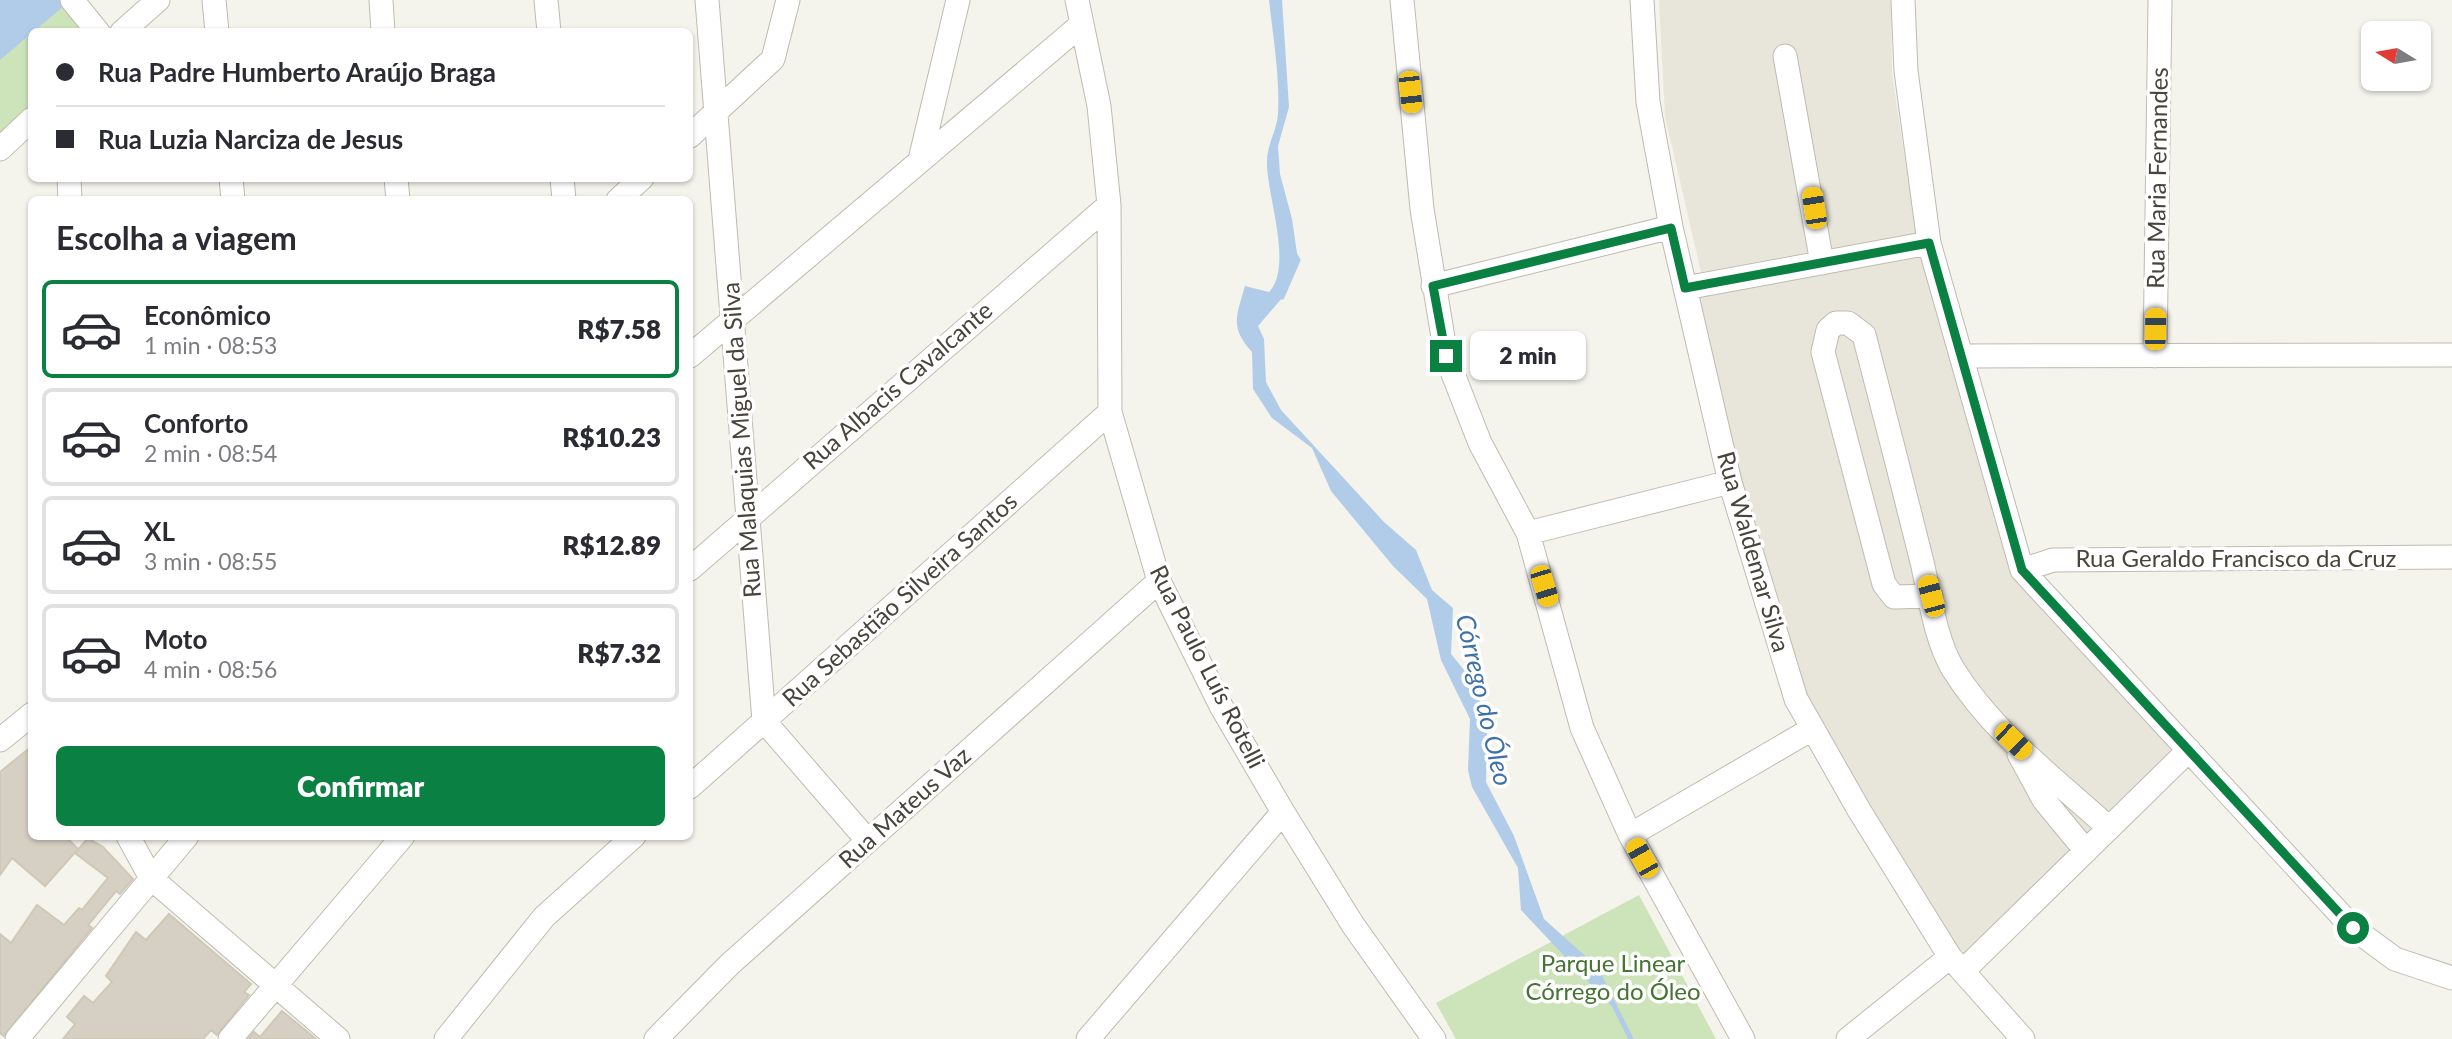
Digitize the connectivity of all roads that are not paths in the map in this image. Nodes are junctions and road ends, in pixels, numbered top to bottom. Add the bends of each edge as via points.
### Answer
1 (72, 0) edge
2 (158, 0) edge
3 (214, 0) edge
4 (381, 0) edge
5 (546, 0) edge
6 (707, 0) edge
7 (788, 0) edge
8 (958, 0) edge
9 (1077, 0) edge
10 (1402, 0) edge
11 (1642, 0) edge
12 (1903, 0) edge
13 (2160, 0) edge
14 (1082, 24) junction
15 (95, 28) edge
16 (126, 28) edge
17 (217, 28) edge
18 (383, 28) edge
19 (549, 28) edge
20 (1785, 56) dead end
21 (716, 113) junction
22 (28, 123) edge
23 (693, 133) edge
24 (0, 149) edge
25 (919, 160) junction
26 (638, 182) edge
27 (622, 196) edge
28 (1109, 205) junction
29 (1671, 228) junction
30 (1929, 243) junction
31 (1822, 262) junction
32 (1433, 286) junction
33 (1685, 288) junction
34 (733, 319) junction
35 (693, 353) edge
36 (2452, 355) edge
37 (1961, 356) junction
38 (2155, 356) junction
39 (1110, 412) junction
40 (1730, 482) junction
41 (748, 517) junction
42 (1528, 533) junction
43 (2452, 557) edge
44 (693, 566) edge
45 (2022, 570) junction
46 (1159, 581) junction
47 (1931, 596) junction
48 (28, 716) edge
49 (764, 721) junction
50 (1812, 729) junction
51 (0, 740) edge
52 (2013, 741) junction
53 (2189, 750) junction
54 (693, 785) edge
55 (1283, 813) junction
56 (2109, 828) junction
57 (1630, 835) junction
58 (130, 840) edge
59 (184, 840) edge
60 (401, 840) edge
61 (630, 840) edge
62 (868, 841) junction
63 (2086, 851) junction
64 (151, 878) junction
65 (1957, 963) junction
66 (2452, 978) edge
67 (275, 985) junction
68 (17, 1039) edge
69 (230, 1039) edge
70 (338, 1039) edge
71 (446, 1039) edge
72 (656, 1039) edge
73 (1088, 1039) edge
74 (1434, 1039) edge
75 (1743, 1039) edge
76 (1848, 1039) edge
77 (2023, 1039) edge

1 - 15 street
2 - 16 street
3 - 17 street
4 - 18 street
5 - 19 street
6 - 21 street, Rua Malaquias Miguel da Silva
7 - 21 street via 773,59
8 - 25 street
9 - 14 street, Rua Paulo Luís Rotelli
10 - 32 street
11 - 29 street, Rua Waldemar Silva via 1648,102
12 - 30 street via 1906,71
13 - 38 street, Rua Maria Fernandes
14 - 25 street
14 - 28 street, Rua Paulo Luís Rotelli via 1099,106
20 - 31 street
21 - 23 street
21 - 34 street, Rua Malaquias Miguel da Silva
22 - 24 street
25 - 34 street
26 - 27 street
28 - 39 street, Rua Paulo Luís Rotelli
28 - 41 street, Rua Albacis Cavalcante
29 - 32 street
29 - 33 street, Rua Waldemar Silva
30 - 31 street
30 - 37 street
31 - 33 street
32 - 42 street via 1446,356 1480,443
33 - 40 street, Rua Waldemar Silva
34 - 35 street
34 - 41 street, Rua Malaquias Miguel da Silva
36 - 38 street
37 - 38 street
37 - 45 street
39 - 46 street, Rua Paulo Luís Rotelli
39 - 49 street, Rua Sebastião Silveira Santos
40 - 42 street
40 - 50 street, Rua Waldemar Silva via 1792,685
41 - 44 street, Rua Albacis Cavalcante
41 - 49 street, Rua Malaquias Miguel da Silva
42 - 57 street via 1582,728
43 - 45 street, Rua Geraldo Francisco da Cruz via 2053,560
45 - 53 street
46 - 55 street, Rua Paulo Luís Rotelli via 1221,706
46 - 62 street, Rua Mateus Vaz
47 - 47 street via 1864,335 1848,323 1836,323 1828,330 1823,352 1884,584 1894,597
47 - 52 street via 1952,668
48 - 51 street
49 - 54 street, Rua Sebastião Silveira Santos
49 - 62 street
50 - 57 street
50 - 65 street, Rua Waldemar Silva
52 - 56 street
52 - 63 street via 2044,800
53 - 56 street
53 - 66 street via 2353,928 2395,959
55 - 73 street
55 - 74 street, Rua Paulo Luís Rotelli via 1353,925
56 - 63 street
57 - 75 street
58 - 64 street
59 - 64 street
60 - 67 street
61 - 71 street via 544,917
62 - 72 street, Rua Mateus Vaz via 730,964
63 - 65 street
64 - 67 street
64 - 68 street
65 - 76 street
65 - 77 street, Rua Waldemar Silva
67 - 69 street
67 - 70 street

